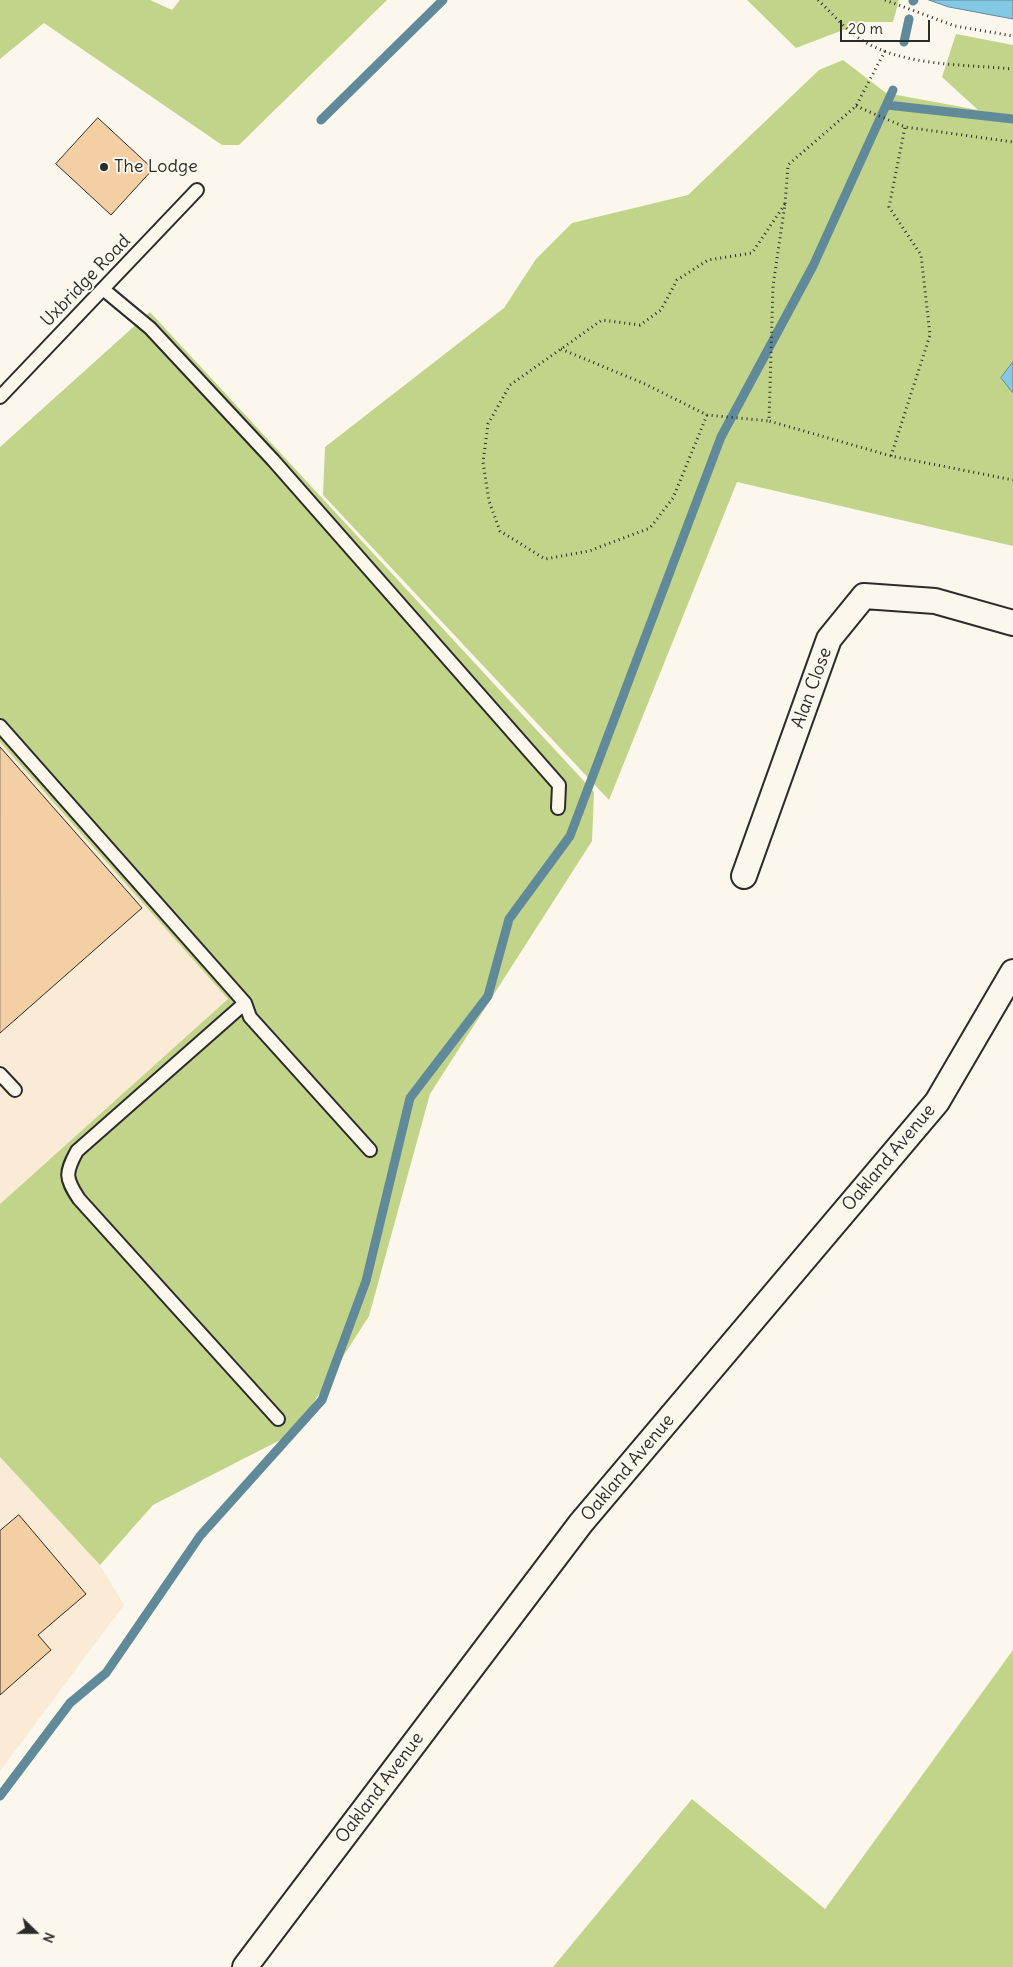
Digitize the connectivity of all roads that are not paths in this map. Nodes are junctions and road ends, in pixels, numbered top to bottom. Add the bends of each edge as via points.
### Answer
1 (197, 190) dead end
2 (103, 289) junction
3 (0, 397) edge
4 (1013, 623) edge
5 (0, 726) edge
6 (558, 808) dead end
7 (744, 876) dead end
8 (1013, 972) edge
9 (246, 1003) junction
10 (0, 1074) edge
11 (15, 1090) dead end
12 (370, 1150) dead end
13 (278, 1419) dead end
14 (245, 1967) edge

1 - 2 lane, Uxbridge Road
2 - 3 lane, Uxbridge Road
2 - 6 lane via 150,328 266,454 559,785
4 - 7 street, Alan Close via 935,602 864,596 829,639
5 - 9 lane
8 - 14 street, Oakland Avenue via 937,1102 581,1523
9 - 12 lane via 250,1017
9 - 13 lane via 77,1151 69,1165 68,1182 79,1199
10 - 11 lane

